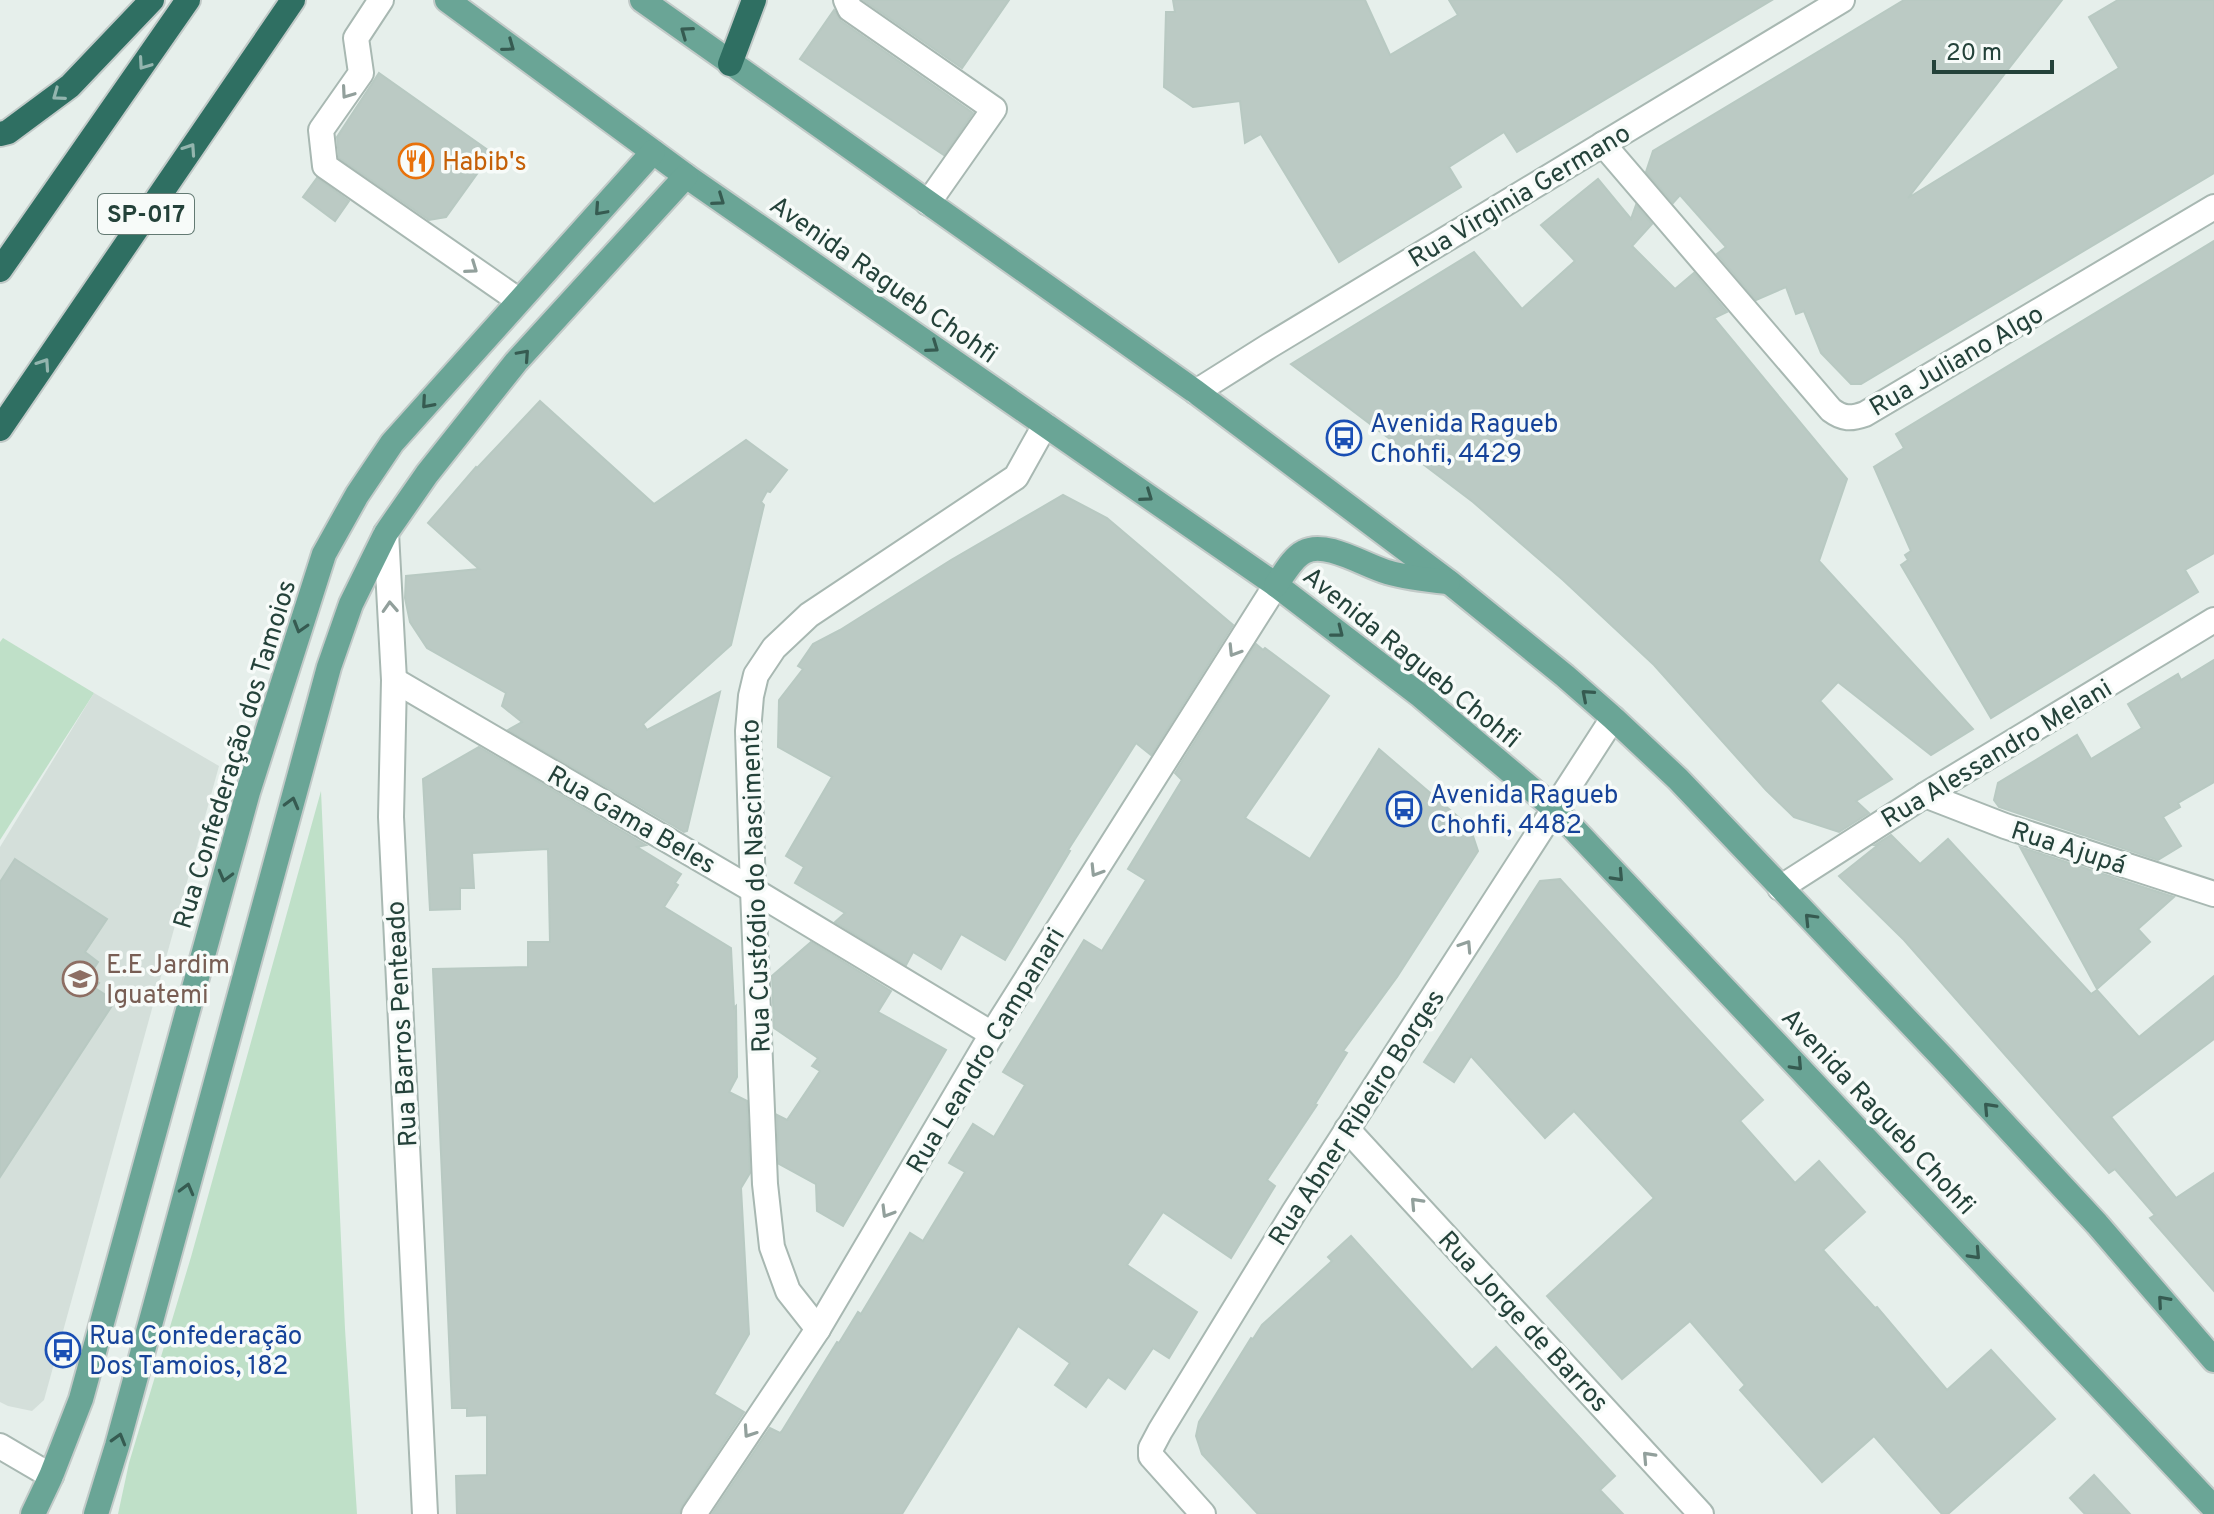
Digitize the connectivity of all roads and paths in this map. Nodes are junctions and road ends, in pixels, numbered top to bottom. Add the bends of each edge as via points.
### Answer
1 (152, 0) edge
2 (188, 0) edge
3 (293, 0) edge
4 (381, 0) edge
5 (447, 0) edge
6 (642, 0) edge
7 (754, 0) edge
8 (846, 0) edge
9 (1842, 0) edge
10 (730, 64) junction
11 (0, 134) edge
12 (1603, 144) junction
13 (653, 152) junction
14 (686, 176) junction
15 (928, 203) junction
16 (2214, 207) edge
17 (0, 270) edge
18 (518, 300) junction
19 (1196, 392) junction
20 (1045, 425) junction
21 (0, 429) edge
22 (386, 533) junction
23 (1449, 582) junction
24 (1276, 585) junction
25 (2214, 620) edge
26 (394, 680) junction
27 (1613, 718) junction
28 (1925, 795) junction
29 (1555, 809) junction
30 (1780, 888) junction
31 (753, 890) junction
32 (2214, 894) edge
33 (992, 1034) junction
34 (1347, 1129) junction
35 (818, 1329) junction
36 (2214, 1360) edge
37 (0, 1446) edge
38 (51, 1476) junction
39 (2214, 1508) edge
40 (33, 1514) edge
41 (96, 1514) edge
42 (425, 1514) edge
43 (694, 1514) edge
44 (1203, 1514) edge
45 (1701, 1514) edge

1 -> 11 highway via 70,86
2 -> 17 highway, SP-017
21 -> 3 highway, SP-017
4 -> 18 street via 356,38 361,73 321,130 325,166
5 -> 13 main road, Avenida Ragueb Chohfi
10 -> 6 main road
7 - 10 highway
8 - 15 street via 850,9 994,109
9 - 12 street, Rua Virginia Germano
10 - 15 main road
12 - 16 street, Rua Juliano Algo via 1831,410 1848,418 1865,414
12 - 19 street, Rua Virginia Germano
13 - 14 main road, Avenida Ragueb Chohfi
13 -> 18 main road, Rua Confederação dos Tamoios
14 -> 20 main road, Avenida Ragueb Chohfi
22 -> 14 main road via 516,362
15 - 19 main road
18 -> 38 main road, Rua Confederação dos Tamoios via 392,443 324,554 248,792 81,1399
19 - 23 main road
20 -> 24 main road, Avenida Ragueb Chohfi
20 - 31 street, Rua Custódio do Nascimento via 1016,477 809,615 774,648 756,675 748,731
26 -> 22 street, Rua Barros Penteado
41 -> 22 main road via 329,667 351,604
23 - 24 main road via 1386,572 1318,548 1294,560
27 -> 23 main road
24 -> 29 main road, Avenida Ragueb Chohfi via 1421,696
24 -> 33 street, Rua Leandro Campanari
25 - 28 street, Rua Alessandro Melani
26 - 31 street, Rua Gama Beles
26 - 42 street, Rua Barros Penteado via 391,817
27 - 29 street, Rua Abner Ribeiro Borges
27 - 30 main road
28 - 30 street, Rua Alessandro Melani
28 - 32 street, Rua Ajupá
34 -> 29 street, Rua Abner Ribeiro Borges
29 -> 39 main road, Avenida Ragueb Chohfi
36 -> 30 main road via 2086,1213
31 - 33 street, Rua Gama Beles
31 - 35 street, Rua Custódio do Nascimento via 772,1247 788,1291
33 -> 35 street, Rua Leandro Campanari
34 - 44 street, Rua Abner Ribeiro Borges via 1151,1448 1159,1468
45 -> 34 street, Rua Jorge de Barros
35 -> 43 street, Rua Leandro Campanari
37 - 38 street
38 - 40 main road, Rua Confederação dos Tamoios

